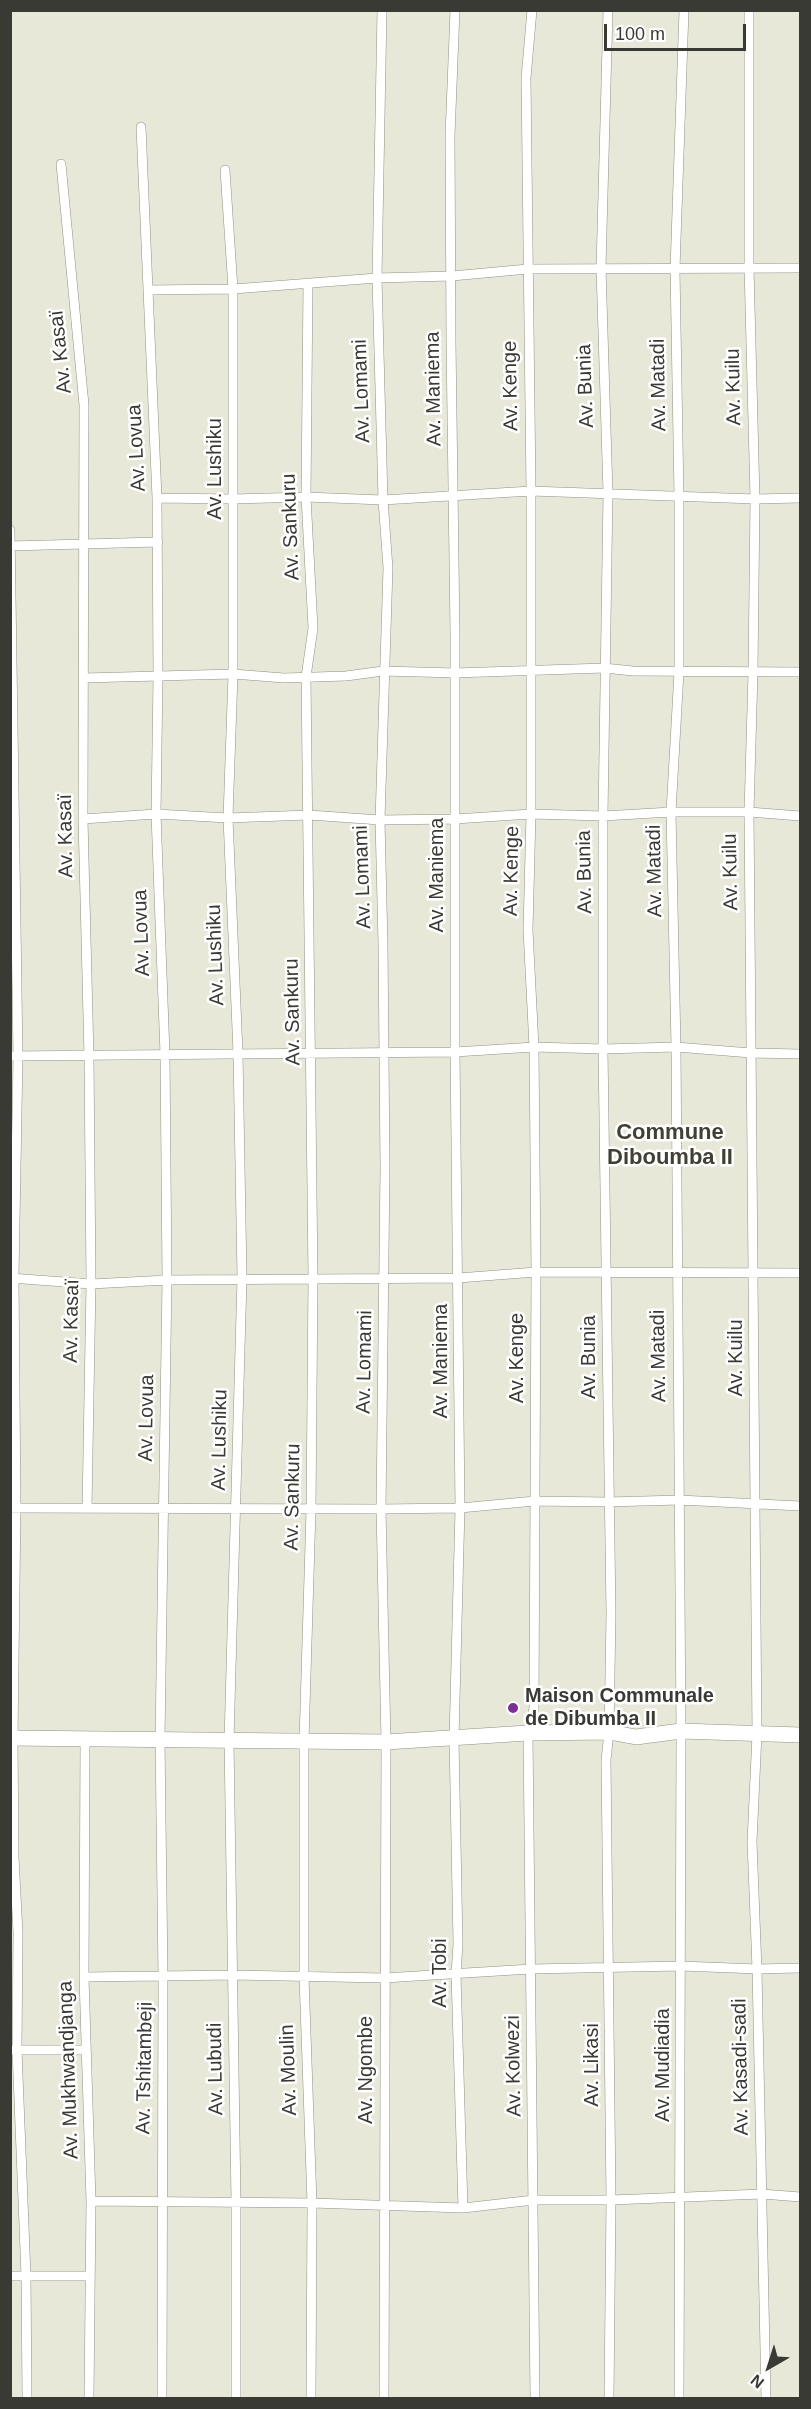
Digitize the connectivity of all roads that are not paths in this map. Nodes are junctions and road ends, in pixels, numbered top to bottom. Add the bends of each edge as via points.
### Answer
1 (382, 10) edge
2 (455, 10) edge
3 (532, 10) edge
4 (608, 10) edge
5 (684, 10) edge
6 (749, 10) edge
7 (141, 127) dead end
8 (61, 164) dead end
9 (225, 170) dead end
10 (748, 267) junction
11 (601, 268) junction
12 (801, 268) edge
13 (528, 269) junction
14 (675, 269) junction
15 (452, 276) junction
16 (377, 278) junction
17 (308, 283) junction
18 (233, 289) junction
19 (148, 290) junction
20 (531, 491) junction
21 (608, 493) junction
22 (679, 496) junction
23 (306, 497) junction
24 (454, 497) junction
25 (157, 498) junction
26 (801, 498) edge
27 (233, 499) junction
28 (754, 499) junction
29 (383, 500) junction
30 (10, 530) edge
31 (158, 542) junction
32 (83, 544) junction
33 (11, 546) edge
34 (604, 668) junction
35 (383, 671) junction
36 (531, 671) junction
37 (679, 672) junction
38 (753, 672) junction
39 (801, 672) edge
40 (455, 673) junction
41 (233, 674) junction
42 (158, 676) junction
43 (306, 676) junction
44 (84, 678) junction
45 (671, 812) junction
46 (749, 812) junction
47 (156, 814) junction
48 (531, 814) junction
49 (309, 815) junction
50 (603, 816) junction
51 (801, 816) edge
52 (228, 818) junction
53 (83, 819) junction
54 (455, 819) junction
55 (380, 820) junction
56 (534, 1047) junction
57 (676, 1047) junction
58 (603, 1049) junction
59 (312, 1052) junction
60 (384, 1052) junction
61 (455, 1052) junction
62 (238, 1053) junction
63 (751, 1053) junction
64 (165, 1054) junction
65 (801, 1054) edge
66 (14, 1056) edge
67 (89, 1057) junction
68 (676, 1271) junction
69 (536, 1272) junction
70 (607, 1273) junction
71 (801, 1273) edge
72 (753, 1274) junction
73 (12, 1277) edge
74 (242, 1278) junction
75 (313, 1278) junction
76 (458, 1278) junction
77 (385, 1279) junction
78 (167, 1280) junction
79 (91, 1284) junction
80 (679, 1500) junction
81 (535, 1501) junction
82 (608, 1502) junction
83 (755, 1504) junction
84 (801, 1506) edge
85 (13, 1508) edge
86 (87, 1508) junction
87 (460, 1508) junction
88 (164, 1509) junction
89 (237, 1509) junction
90 (381, 1509) junction
91 (311, 1510) junction
92 (681, 1731) junction
93 (609, 1732) junction
94 (528, 1733) junction
95 (758, 1734) junction
96 (801, 1735) edge
97 (12, 1738) edge
98 (160, 1739) junction
99 (454, 1739) junction
100 (85, 1740) junction
101 (229, 1740) junction
102 (304, 1741) junction
103 (386, 1742) junction
104 (681, 1966) junction
105 (610, 1968) junction
106 (801, 1968) edge
107 (531, 1969) junction
108 (757, 1969) junction
109 (456, 1974) junction
110 (233, 1975) junction
111 (84, 1977) junction
112 (164, 1977) junction
113 (304, 1977) junction
114 (384, 1978) junction
115 (14, 2050) edge
116 (85, 2050) junction
117 (762, 2194) junction
118 (681, 2196) junction
119 (801, 2197) edge
120 (534, 2200) junction
121 (611, 2200) junction
122 (91, 2201) junction
123 (161, 2202) junction
124 (236, 2202) junction
125 (312, 2203) junction
126 (383, 2207) junction
127 (463, 2208) junction
128 (10, 2276) edge
129 (26, 2276) junction
130 (89, 2276) junction
131 (27, 2398) edge
132 (89, 2398) edge
133 (162, 2398) edge
134 (236, 2398) edge
135 (311, 2398) edge
136 (384, 2398) edge
137 (536, 2398) edge
138 (609, 2398) edge
139 (679, 2398) edge
140 (766, 2398) edge

1 - 16 street, Av. Lomami
2 - 15 street, Av. Maniema via 450,136
3 - 13 street, Av. Kenge via 526,78
4 - 11 street, Av. Bunia
5 - 14 street, Av. Matadi
6 - 10 street, Av. Kuilu
7 - 19 street, Av. Lovua
8 - 32 street, Av. Kasaï via 84,405
9 - 18 street, Av. Lushiku
10 - 12 street
10 - 14 street
10 - 28 street, Av. Kuilu
11 - 13 street
11 - 14 street
11 - 21 street, Av. Bunia
13 - 15 street
13 - 20 street, Av. Kenge
14 - 22 street, Av. Matadi
15 - 16 street
15 - 24 street, Av. Maniema
16 - 17 street
16 - 29 street, Av. Lomami
17 - 18 street
17 - 23 street, Av. Sankuru
18 - 19 street
18 - 27 street, Av. Lushiku
19 - 25 street, Av. Lovua
20 - 21 street
20 - 24 street
20 - 36 street, Av. Kenge
21 - 22 street
21 - 34 street, Av. Bunia
22 - 28 street
22 - 37 street, Av. Matadi
23 - 27 street
23 - 29 street
23 - 43 street, Av. Sankuru via 313,628
24 - 29 street
24 - 40 street, Av. Maniema
25 - 27 street
25 - 31 street, Av. Lovua
26 - 28 street
27 - 41 street, Av. Lushiku
28 - 38 street, Av. Kuilu
29 - 35 street, Av. Lomami via 387,568
30 - 33 street
31 - 32 street
31 - 42 street, Av. Lovua
32 - 33 street
32 - 44 street, Av. Kasaï
33 - 66 street
34 - 36 street
34 - 37 street
34 - 50 street, Av. Bunia
35 - 40 street
35 - 43 street
35 - 55 street, Av. Lomami
36 - 40 street
36 - 48 street, Av. Kenge
37 - 38 street
37 - 45 street, Av. Matadi
38 - 39 street
38 - 46 street, Av. Kuilu
40 - 54 street, Av. Maniema
41 - 42 street
41 - 43 street
41 - 52 street, Av. Lushiku
42 - 44 street
42 - 47 street, Av. Lovua
43 - 49 street, Av. Sankuru
44 - 53 street, Av. Kasaï
45 - 46 street
45 - 50 street
45 - 57 street, Av. Matadi
46 - 51 street
46 - 63 street, Av. Kuilu
47 - 52 street
47 - 53 street
47 - 64 street, Av. Lovua
48 - 50 street
48 - 54 street
48 - 56 street, Av. Kenge via 528,930
49 - 52 street
49 - 55 street
49 - 59 street, Av. Sankuru
50 - 58 street, Av. Bunia
52 - 62 street, Av. Lushiku
53 - 67 street, Av. Kasaï
54 - 55 street
54 - 61 street, Av. Maniema
55 - 60 street, Av. Lomami
56 - 58 street
56 - 61 street
56 - 69 street, Av. Kenge
57 - 58 street
57 - 63 street
57 - 68 street, Av. Matadi
58 - 70 street, Av. Bunia
59 - 60 street
59 - 62 street
59 - 75 street, Av. Sankuru
60 - 61 street
60 - 77 street, Av. Lomami
61 - 76 street, Av. Maniema
62 - 64 street
62 - 74 street, Av. Lushiku
63 - 65 street
63 - 72 street, Av. Kuilu
64 - 67 street
64 - 78 street, Av. Lovua
66 - 67 street
66 - 73 street
67 - 79 street, Av. Kasaï
68 - 70 street
68 - 72 street
68 - 80 street, Av. Matadi
69 - 70 street
69 - 76 street
69 - 81 street, Av. Kenge
70 - 82 street, Av. Bunia
71 - 72 street
72 - 83 street, Av. Kuilu
73 - 79 street
73 - 85 street
74 - 75 street
74 - 78 street
74 - 89 street, Av. Lushiku
75 - 77 street
75 - 91 street, Av. Sankuru
76 - 77 street
76 - 87 street, Av. Maniema
77 - 90 street, Av. Lomami
78 - 79 street
78 - 88 street, Av. Lovua
79 - 86 street, Av. Kasaï
80 - 82 street
80 - 83 street
80 - 92 street, Av. Matadi
81 - 82 street
81 - 87 street
81 - 94 street, Av. Kenge via 534,1708
82 - 93 street, Av. Bunia
83 - 84 street
83 - 95 street, Av. Kuilu
85 - 86 street
85 - 97 street
86 - 88 street
87 - 90 street
87 - 99 street, Av. Maniema
88 - 89 street
88 - 98 street, Av. Lovua
89 - 91 street
89 - 101 street, Av. Lushiku
90 - 91 street
90 - 103 street, Av. Lomami
91 - 102 street, Av. Sankuru
92 - 93 highway via 636,1737
92 - 95 highway
92 - 104 street, Av. Mudiadia
93 - 94 highway
93 - 105 street, Av. Likasi via 606,1760
94 - 99 highway
94 - 107 street, Av. Kolwezi
95 - 96 highway
95 - 108 street, Av. Kasadi-sadi via 752,1842
97 - 100 highway
97 - 115 street via 18,1933
98 - 100 highway
98 - 101 highway
98 - 112 street, Av. Tshitambeji
99 - 103 highway
99 - 109 street, Av. Tobi
100 - 111 street, Av. Mukhwandjanga
101 - 102 highway
101 - 110 street, Av. Lubudi
102 - 103 highway
102 - 113 street, Av. Moulin
103 - 114 street, Av. Ngombe
104 - 105 street
104 - 108 street
104 - 118 street, Av. Mudiadia
105 - 107 street
105 - 121 street, Av. Likasi
106 - 108 street
107 - 109 street
107 - 120 street, Av. Kolwezi
108 - 117 street, Av. Kasadi-sadi
109 - 114 street
109 - 127 street, Av. Tobi
110 - 112 street
110 - 113 street
110 - 124 street, Av. Lubudi
111 - 112 street
111 - 116 street, Av. Mukhwandjanga
112 - 123 street, Av. Tshitambeji
113 - 114 street
113 - 125 street, Av. Moulin
114 - 126 street, Av. Ngombe
115 - 116 street
115 - 129 street
116 - 122 street, Av. Mukhwandjanga
117 - 118 street
117 - 119 street
117 - 140 street, Av. Kasadi-sadi
118 - 121 street
118 - 139 street, Av. Mudiadia
120 - 121 street
120 - 127 street
120 - 137 street, Av. Kolwezi
121 - 138 street, Av. Likasi
122 - 123 street
122 - 130 street, Av. Mukhwandjanga
123 - 124 street
123 - 133 street, Av. Tshitambeji
124 - 125 street
124 - 134 street, Av. Lubudi
125 - 126 street
125 - 135 street, Av. Moulin
126 - 127 street
126 - 136 street, Av. Ngombe
128 - 129 street
129 - 130 street
129 - 131 street
130 - 132 street, Av. Mukhwandjanga

